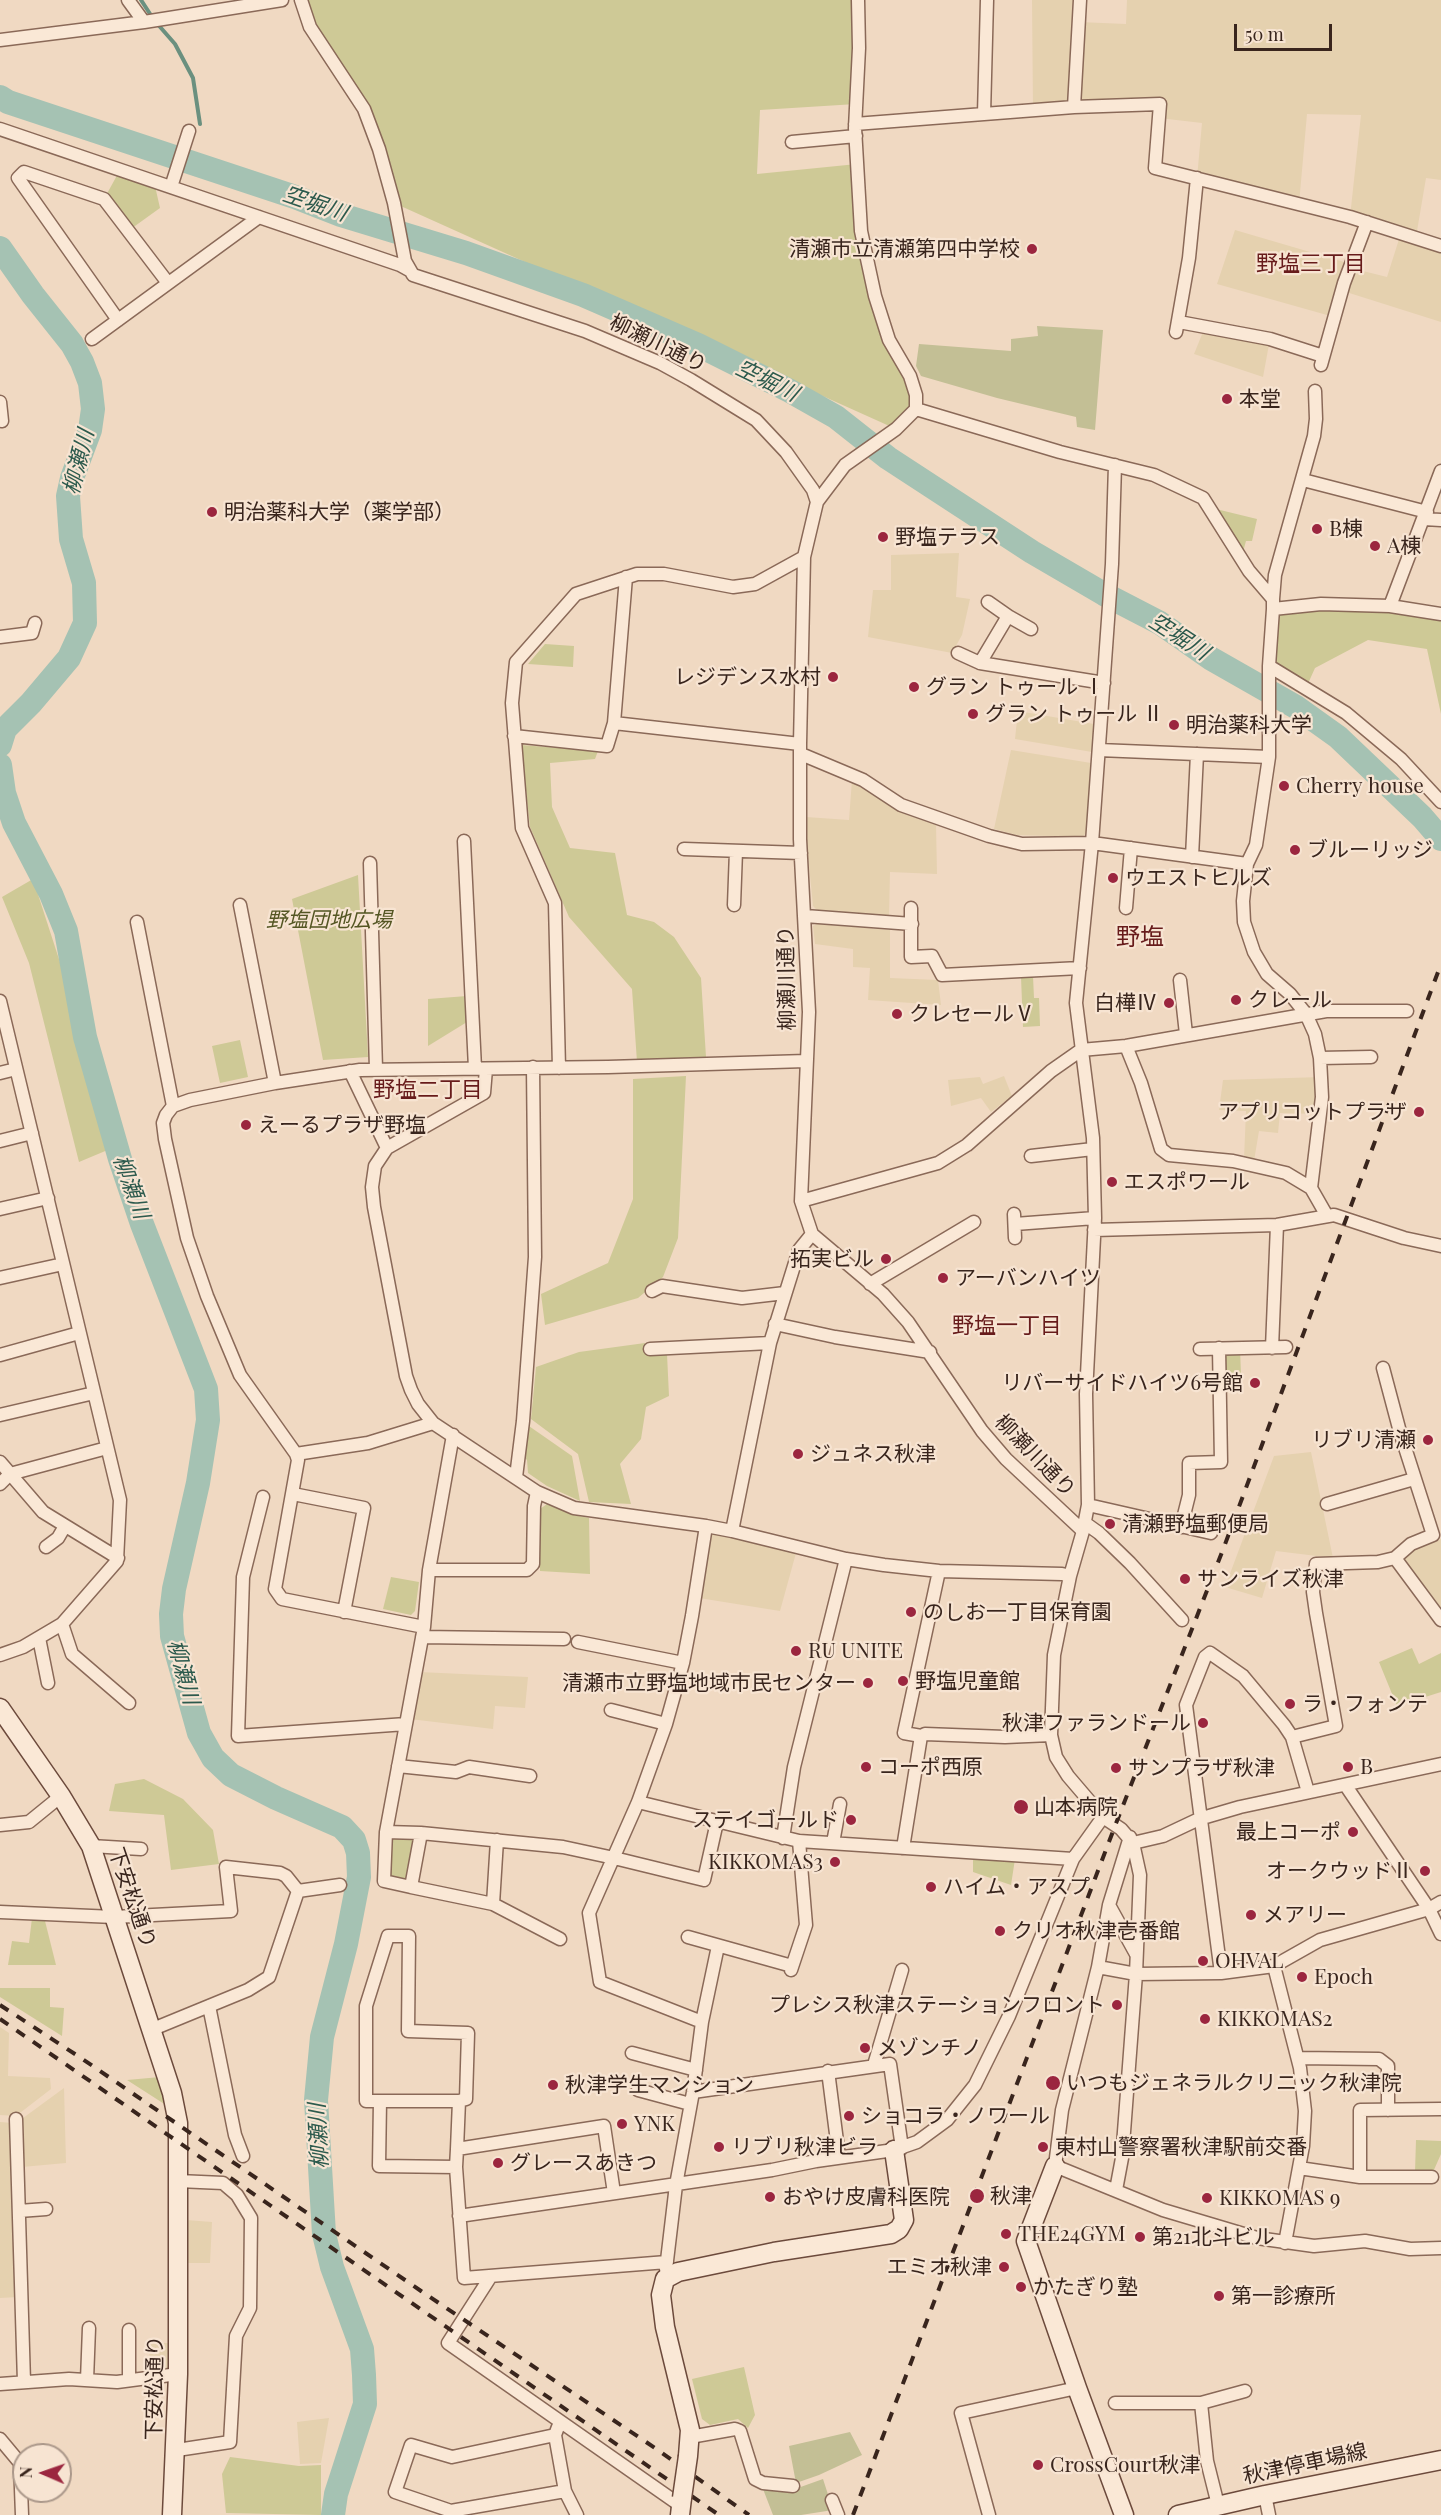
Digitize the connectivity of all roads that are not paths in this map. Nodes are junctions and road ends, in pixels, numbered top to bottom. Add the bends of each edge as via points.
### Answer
1 (128, 0) edge
2 (282, 0) edge
3 (301, 0) edge
4 (858, 0) edge
5 (987, 0) edge
6 (1080, 0) edge
7 (151, 20) junction
8 (0, 40) edge
9 (1074, 107) junction
10 (984, 114) junction
11 (0, 129) edge
12 (856, 130) junction
13 (189, 132) dead end
14 (792, 142) dead end
15 (1197, 178) junction
16 (171, 186) junction
17 (259, 217) junction
18 (1367, 222) junction
19 (1441, 246) edge
20 (407, 266) junction
21 (168, 283) junction
22 (118, 320) junction
23 (92, 339) dead end
24 (1315, 391) dead end
25 (0, 402) edge
26 (916, 409) junction
27 (1, 423) edge
28 (1114, 465) junction
29 (1441, 471) edge
30 (1303, 480) junction
31 (817, 502) junction
32 (1426, 515) junction
33 (1441, 520) edge
34 (804, 557) junction
35 (626, 577) junction
36 (988, 602) dead end
37 (1273, 604) junction
38 (1390, 606) junction
39 (1441, 614) edge
40 (1008, 616) junction
41 (35, 623) dead end
42 (1031, 629) dead end
43 (0, 637) edge
44 (958, 653) dead end
45 (980, 663) junction
46 (1269, 668) junction
47 (1104, 683) junction
48 (614, 723) junction
49 (514, 736) junction
50 (801, 749) junction
51 (1099, 750) junction
52 (1197, 754) junction
53 (1269, 757) junction
54 (1441, 802) edge
55 (464, 841) dead end
56 (1092, 843) junction
57 (1131, 848) junction
58 (684, 849) dead end
59 (736, 851) junction
60 (801, 853) junction
61 (1192, 856) junction
62 (370, 863) dead end
63 (1247, 864) junction
64 (240, 904) dead end
65 (734, 905) dead end
66 (911, 908) dead end
67 (1126, 908) dead end
68 (805, 916) junction
69 (137, 922) dead end
70 (912, 924) junction
71 (1080, 968) junction
72 (1180, 980) dead end
73 (0, 1001) edge
74 (1407, 1011) dead end
75 (1306, 1014) junction
76 (1186, 1035) junction
77 (1126, 1046) junction
78 (1081, 1050) junction
79 (1371, 1057) dead end
80 (1320, 1058) junction
81 (806, 1061) junction
82 (533, 1067) junction
83 (480, 1068) junction
84 (560, 1068) junction
85 (16, 1069) junction
86 (376, 1069) junction
87 (350, 1071) junction
88 (0, 1073) edge
89 (275, 1083) junction
90 (173, 1106) junction
91 (32, 1133) junction
92 (0, 1141) edge
93 (387, 1148) junction
94 (1093, 1149) junction
95 (1031, 1156) dead end
96 (1311, 1188) junction
97 (48, 1198) junction
98 (801, 1201) junction
99 (0, 1209) edge
100 (1327, 1216) junction
101 (974, 1222) dead end
102 (1094, 1224) junction
103 (1277, 1225) junction
104 (812, 1234) junction
105 (1016, 1238) dead end
106 (1441, 1246) edge
107 (63, 1264) junction
108 (0, 1278) edge
109 (870, 1284) junction
110 (652, 1291) dead end
111 (785, 1293) junction
112 (775, 1324) junction
113 (79, 1333) junction
114 (770, 1343) junction
115 (1286, 1347) dead end
116 (1219, 1348) junction
117 (1272, 1348) junction
118 (650, 1349) dead end
119 (1200, 1349) dead end
120 (930, 1352) junction
121 (0, 1355) edge
122 (1383, 1368) dead end
123 (94, 1393) junction
124 (0, 1415) edge
125 (433, 1423) junction
126 (453, 1435) junction
127 (107, 1448) junction
128 (296, 1454) junction
129 (0, 1462) edge
130 (10, 1474) junction
131 (516, 1477) junction
132 (1414, 1479) junction
133 (0, 1484) edge
134 (537, 1492) junction
135 (292, 1494) junction
136 (263, 1497) dead end
137 (1327, 1504) dead end
138 (1088, 1505) junction
139 (64, 1526) junction
140 (706, 1526) junction
141 (1084, 1527) junction
142 (1180, 1527) junction
143 (732, 1532) junction
144 (1211, 1533) dead end
145 (1437, 1534) edge
146 (46, 1546) dead end
147 (118, 1558) junction
148 (1395, 1558) junction
149 (846, 1559) junction
150 (429, 1570) junction
151 (939, 1571) junction
152 (1070, 1576) junction
153 (344, 1612) junction
154 (1182, 1620) dead end
155 (1441, 1620) edge
156 (62, 1624) junction
157 (423, 1632) junction
158 (39, 1638) junction
159 (564, 1639) dead end
160 (578, 1642) dead end
161 (0, 1655) edge
162 (683, 1663) junction
163 (48, 1683) dead end
164 (129, 1703) dead end
165 (0, 1708) edge
166 (611, 1710) dead end
167 (406, 1724) junction
168 (666, 1724) junction
169 (1051, 1735) junction
170 (921, 1736) junction
171 (1292, 1737) junction
172 (1441, 1764) edge
173 (398, 1766) junction
174 (530, 1776) dead end
175 (1346, 1786) junction
176 (1308, 1792) junction
177 (62, 1796) junction
178 (638, 1802) junction
179 (840, 1804) dead end
180 (1103, 1817) junction
181 (1199, 1819) junction
182 (717, 1822) junction
183 (0, 1825) edge
184 (386, 1832) junction
185 (421, 1833) junction
186 (783, 1838) junction
187 (497, 1840) junction
188 (1131, 1840) junction
189 (800, 1841) junction
190 (833, 1843) junction
191 (91, 1846) junction
192 (903, 1848) junction
193 (141, 1849) dead end
194 (614, 1858) junction
195 (1073, 1859) junction
196 (340, 1885) dead end
197 (411, 1887) junction
198 (298, 1891) junction
199 (1441, 1902) edge
200 (493, 1904) junction
201 (1109, 1905) junction
202 (1429, 1909) junction
203 (0, 1912) edge
204 (114, 1917) junction
205 (1441, 1934) edge
206 (688, 1937) dead end
207 (560, 1939) dead end
208 (718, 1946) junction
209 (1137, 1955) junction
210 (1274, 1966) junction
211 (1098, 1967) junction
212 (902, 1970) dead end
213 (1221, 1973) junction
214 (1136, 1974) junction
215 (209, 2006) junction
216 (702, 2022) junction
217 (153, 2029) junction
218 (632, 2053) dead end
219 (1298, 2058) junction
220 (874, 2065) junction
221 (696, 2070) junction
222 (828, 2072) junction
223 (638, 2090) dead end
224 (692, 2098) junction
225 (380, 2101) junction
226 (459, 2101) junction
227 (1441, 2109) edge
228 (1388, 2110) junction
229 (16, 2119) dead end
230 (458, 2149) junction
231 (898, 2149) junction
232 (243, 2156) dead end
233 (839, 2157) junction
234 (1055, 2166) junction
235 (456, 2167) junction
236 (1299, 2168) junction
237 (1360, 2177) junction
238 (1432, 2177) dead end
239 (178, 2181) junction
240 (676, 2185) junction
241 (1116, 2190) junction
242 (614, 2193) junction
243 (46, 2209) dead end
244 (19, 2211) junction
245 (459, 2216) junction
246 (1285, 2243) junction
247 (1441, 2248) edge
248 (666, 2270) junction
249 (491, 2276) junction
250 (89, 2328) dead end
251 (129, 2330) dead end
252 (178, 2374) junction
253 (87, 2380) junction
254 (129, 2380) junction
255 (24, 2382) junction
256 (0, 2384) edge
257 (1077, 2388) junction
258 (1245, 2391) dead end
259 (1115, 2403) dead end
260 (1201, 2403) junction
261 (560, 2421) junction
262 (555, 2435) junction
263 (690, 2437) junction
264 (0, 2439) edge
265 (177, 2450) junction
266 (1441, 2460) edge
267 (793, 2486) dead end
268 (565, 2491) junction
269 (1265, 2495) junction
270 (832, 2500) dead end
271 (1218, 2505) junction
272 (681, 2508) edge
273 (22, 2515) edge
274 (172, 2515) edge
275 (577, 2515) edge
276 (838, 2515) edge
277 (989, 2515) edge
278 (1124, 2515) edge
279 (1178, 2515) edge
280 (1269, 2515) edge

1 - 7 street
2 - 7 street
3 - 20 street via 310,27 364,110 380,149
4 - 12 street
5 - 10 street
6 - 9 street
7 - 8 street
9 - 10 street
9 - 15 street via 1160,104 1155,168
10 - 12 street
11 - 16 street, 柳瀬川通り
12 - 14 street
12 - 26 street via 861,231 875,296 890,340 910,376
13 - 16 street
15 - 18 street
15 - 18 street via 1177,327 1270,339 1322,361
16 - 17 street, 柳瀬川通り
17 - 20 street, 柳瀬川通り
17 - 21 street
18 - 19 street
20 - 31 street, 柳瀬川通り via 413,275 585,331 660,363 721,397 770,433 813,490
21 - 22 street
21 - 22 street via 104,200 24,172 18,178
22 - 23 street
24 - 30 street via 1317,419
25 - 27 street
26 - 28 street
26 - 31 street via 896,429 845,465
28 - 37 street via 1154,475 1203,498
28 - 47 street
29 - 32 street
30 - 32 street
30 - 37 street via 1275,575
31 - 34 street, 柳瀬川通り
32 - 33 street
32 - 38 street
34 - 35 street via 755,584 733,586 664,574
34 - 50 street, 柳瀬川通り
35 - 48 street
35 - 49 street via 576,594 516,662
36 - 40 street
37 - 38 street
37 - 46 street
38 - 39 street
40 - 42 street
40 - 45 street
41 - 43 street via 32,633
44 - 45 street
45 - 47 street
46 - 53 street
46 - 54 street via 1346,713 1401,759
47 - 51 street
48 - 49 street via 607,746
48 - 50 street
49 - 84 street via 522,828 555,903
50 - 56 street via 863,780 901,805 989,836 1022,844
50 - 60 street, 柳瀬川通り
51 - 52 street
51 - 56 street
52 - 53 street
52 - 61 street
53 - 63 street via 1256,845
55 - 83 street
56 - 57 street
56 - 71 street
57 - 61 street
57 - 67 street
58 - 59 street
59 - 60 street
59 - 65 street
60 - 68 street, 柳瀬川通り
61 - 63 street
62 - 86 street
63 - 75 street via 1244,922 1254,952 1267,974
64 - 89 street
66 - 70 street
68 - 70 street
68 - 81 street, 柳瀬川通り via 809,1012
69 - 90 street
70 - 71 street via 911,957 932,956 942,975
71 - 78 street via 1076,1003
72 - 76 street
73 - 85 street
74 - 75 street
75 - 76 street
75 - 80 street
76 - 77 street
77 - 78 street
77 - 96 street via 1161,1149 1169,1155 1233,1161 1286,1173
78 - 94 street
78 - 98 street via 1051,1071 967,1145 938,1163
79 - 80 street
80 - 96 street via 1322,1097
81 - 84 street
81 - 98 street, 柳瀬川通り
82 - 83 street
82 - 84 street
82 - 131 street via 535,1257 524,1421
83 - 86 street
83 - 93 street via 484,1093
85 - 88 street
85 - 91 street
86 - 87 street
87 - 89 street
87 - 93 street
89 - 90 street
90 - 128 street via 163,1124 165,1139 187,1238 207,1296 240,1375
91 - 92 street
91 - 97 street
93 - 125 street via 375,1166 374,1207 406,1376 418,1404
94 - 95 street
94 - 102 street
96 - 100 street
97 - 99 street
97 - 107 street
98 - 104 street, 柳瀬川通り
100 - 103 street
100 - 106 street via 1335,1215
101 - 109 street
102 - 103 street
102 - 105 street via 1015,1219
102 - 138 street via 1086,1395
103 - 117 street
104 - 109 street, 柳瀬川通り
104 - 111 street via 799,1250
107 - 108 street
107 - 113 street
109 - 120 street, 柳瀬川通り via 913,1327
110 - 111 street via 662,1286 742,1298
111 - 112 street
112 - 114 street
112 - 120 street
113 - 121 street
113 - 123 street
114 - 118 street
114 - 143 street
115 - 117 street
116 - 117 street
116 - 119 street
116 - 142 street via 1221,1462 1189,1463 1189,1494
120 - 141 street, 柳瀬川通り via 1006,1460
122 - 132 street
123 - 124 street
123 - 127 street
125 - 126 street
125 - 128 street via 368,1443
126 - 131 street
126 - 150 street
127 - 130 street
127 - 147 street via 120,1500
128 - 135 street
129 - 130 street
130 - 133 street
130 - 139 street via 43,1512
131 - 134 street
132 - 137 street
132 - 145 street
134 - 140 street via 574,1508
134 - 150 street via 533,1564 527,1570
135 - 153 street via 275,1589 282,1599
135 - 153 street via 364,1508
136 - 167 street via 243,1577 238,1736
138 - 141 street
138 - 142 street
139 - 146 street via 58,1538
139 - 147 street
140 - 143 street
140 - 162 street
141 - 152 street
141 - 154 street, 柳瀬川通り via 1099,1533
142 - 144 street
143 - 149 street
145 - 148 street via 1411,1544
147 - 156 street
148 - 155 street
148 - 171 street via 1316,1564 1313,1592 1336,1726
149 - 151 street
149 - 186 street via 798,1748
150 - 157 street
151 - 152 street
151 - 170 street via 904,1733
152 - 169 street via 1054,1655
153 - 157 street
156 - 158 street
156 - 164 street via 72,1654
157 - 159 street
157 - 167 street
158 - 161 street
158 - 163 street
160 - 162 street
162 - 168 street
165 - 177 street, 下安松通り
166 - 168 street
167 - 173 street
168 - 178 street
169 - 170 street
169 - 180 street via 1056,1757 1068,1776
170 - 192 street
171 - 176 street
171 - 181 street via 1243,1676 1210,1653 1205,1657 1186,1705
172 - 175 street
173 - 174 street via 456,1772 469,1767
173 - 184 street
175 - 176 street
175 - 202 street
176 - 181 street
177 - 183 street via 29,1822
177 - 191 street, 下安松通り
178 - 182 street
178 - 194 street
179 - 190 street
180 - 188 street
180 - 195 street
181 - 188 street via 1163,1836
181 - 213 street
182 - 186 street
182 - 194 street via 704,1880
184 - 185 street
184 - 197 street via 384,1881
185 - 187 street
185 - 197 street
186 - 189 street
187 - 194 street
187 - 200 street
188 - 201 street
188 - 209 street via 1140,1875
189 - 190 street
189 - 208 street via 806,1925 792,1968
190 - 192 street
191 - 193 street
191 - 204 street, 下安松通り
192 - 195 street
194 - 216 street via 590,1913 600,1982
195 - 231 street via 1009,2016 975,2085 935,2130
196 - 198 street
197 - 200 street
198 - 204 street via 280,1873 226,1867 231,1911
198 - 215 street via 269,1977
199 - 202 street
200 - 207 street
201 - 209 street
201 - 211 street
202 - 205 street
202 - 210 street via 1320,1940
203 - 204 street
204 - 217 street, 下安松通り
206 - 208 street
208 - 216 street
209 - 214 street
210 - 213 street
210 - 219 street
211 - 214 street
211 - 234 street via 1062,2110
212 - 220 street
213 - 214 street
214 - 241 street via 1122,2158
215 - 217 street
215 - 232 street
216 - 221 street
217 - 239 street, 下安松通り via 178,2123
218 - 221 street
219 - 228 street via 1379,2059 1388,2066
219 - 236 street via 1305,2111
220 - 222 street
220 - 231 street via 890,2064
221 - 224 street
222 - 224 street
222 - 233 street
223 - 224 street
224 - 240 street
225 - 226 street
225 - 226 street via 366,2101 366,2006 388,1936 409,1936 408,2031 468,2033 466,2099
225 - 235 street via 379,2166
226 - 230 street
227 - 228 street
228 - 237 street via 1360,2110
229 - 244 street
230 - 235 street
230 - 242 street via 604,2126
231 - 233 street
231 - 248 street via 904,2220 891,2234 678,2272
233 - 240 street
234 - 241 street
234 - 257 street via 1026,2241
235 - 245 street
236 - 237 street
236 - 246 street
237 - 238 street
239 - 252 street, 下安松通り
239 - 265 street via 223,2183 237,2195 251,2218 250,2308 236,2336 230,2442
240 - 242 street
240 - 248 street
241 - 246 street via 1196,2222
242 - 245 street
243 - 244 street
244 - 255 street
245 - 249 street via 464,2278
246 - 247 street via 1314,2246 1365,2241
248 - 249 street
248 - 263 street via 661,2295 665,2326
249 - 261 street via 448,2343
250 - 253 street
251 - 254 street
252 - 254 street
252 - 265 street, 下安松通り
253 - 254 street
253 - 255 street
255 - 256 street
257 - 277 street via 961,2413
257 - 278 street
258 - 260 street
259 - 260 street
260 - 271 street via 1207,2461
261 - 262 street
261 - 272 street
262 - 268 street
262 - 268 street via 452,2457 411,2445 395,2492 451,2511
263 - 267 street via 740,2431 755,2479
263 - 272 street, bridge
264 - 273 street via 20,2463
265 - 274 street, 下安松通り
266 - 269 street, 秋津停車場線
268 - 275 street
269 - 271 street, 秋津停車場線
269 - 280 street
270 - 276 street
271 - 279 street, 秋津停車場線

